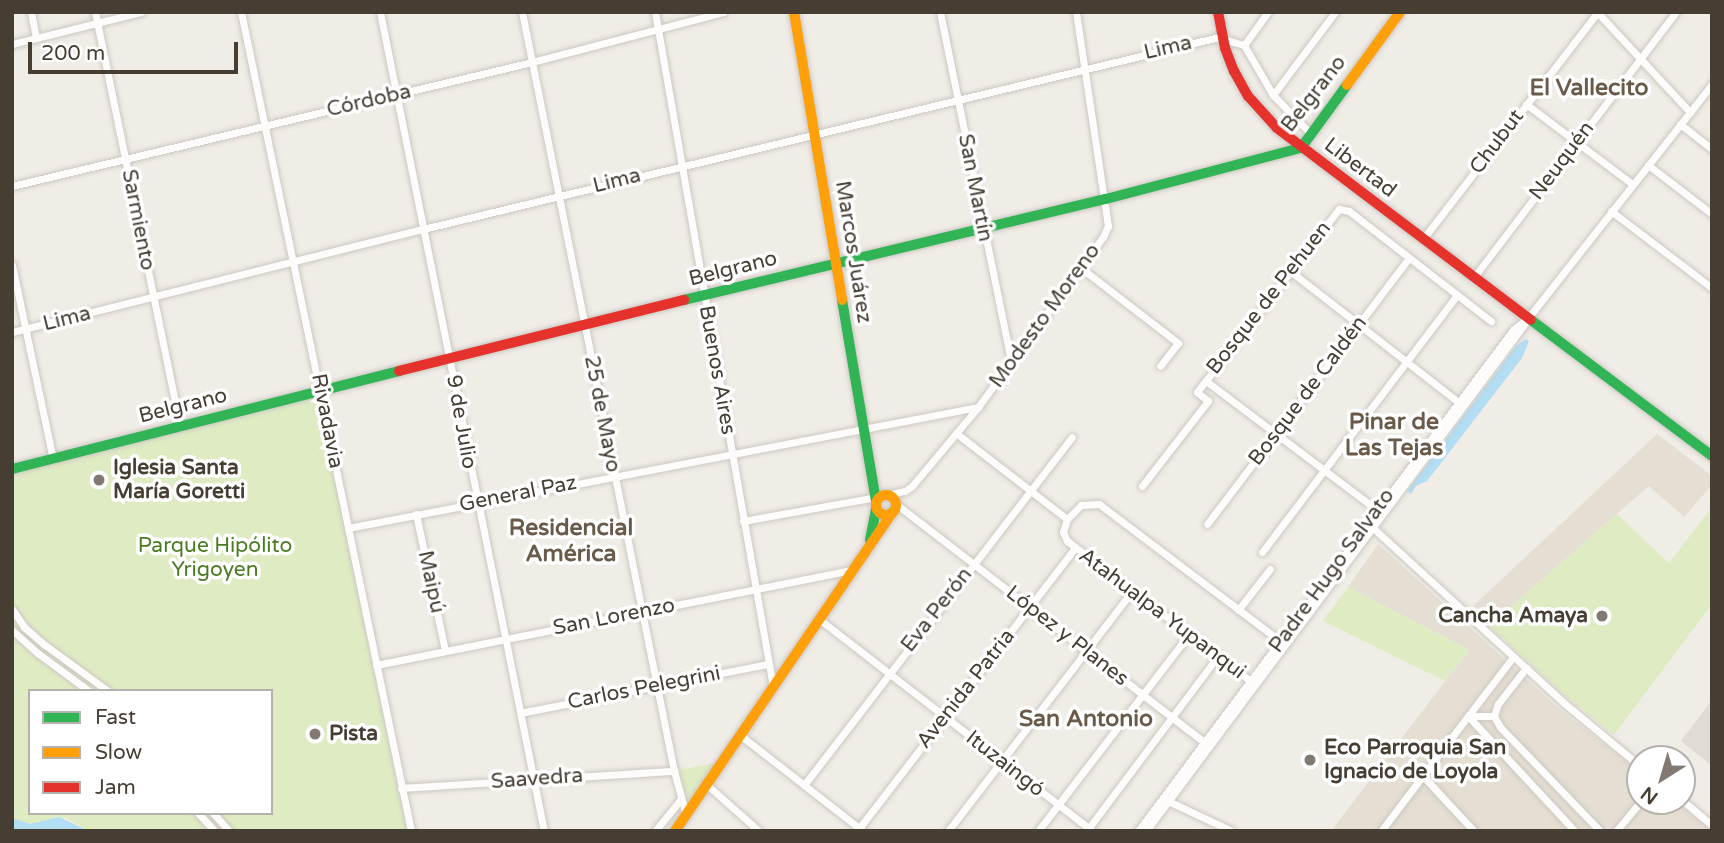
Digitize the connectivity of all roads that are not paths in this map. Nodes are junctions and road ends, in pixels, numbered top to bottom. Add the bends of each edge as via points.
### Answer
1 (31, 12) edge
2 (95, 12) edge
3 (141, 12) edge
4 (241, 12) edge
5 (380, 12) edge
6 (522, 12) edge
7 (654, 12) edge
8 (724, 12) edge
9 (794, 12) edge
10 (940, 12) edge
11 (1076, 12) edge
12 (1219, 12) edge
13 (1268, 12) edge
14 (1335, 12) edge
15 (1400, 12) edge
16 (1598, 12) edge
17 (1676, 12) edge
18 (97, 23) junction
19 (657, 29) junction
20 (1223, 37) junction
21 (36, 38) junction
22 (12, 44) edge
23 (1244, 45) junction
24 (1640, 58) junction
25 (532, 62) junction
26 (1084, 67) junction
27 (1712, 84) edge
28 (396, 94) junction
29 (1273, 95) junction
30 (957, 99) junction
31 (1526, 104) junction
32 (1690, 111) junction
33 (1680, 124) junction
34 (265, 125) junction
35 (814, 133) junction
36 (1311, 134) junction
37 (1576, 142) junction
38 (1301, 148) junction
39 (1712, 149) edge
40 (126, 158) junction
41 (1648, 164) junction
42 (683, 165) junction
43 (1632, 184) junction
44 (12, 186) edge
45 (559, 195) junction
46 (1106, 199) junction
47 (1611, 211) junction
48 (1712, 214) edge
49 (423, 229) junction
50 (982, 229) junction
51 (1423, 239) junction
52 (1409, 258) junction
53 (294, 262) junction
54 (835, 264) junction
55 (12, 265) edge
56 (1081, 268) junction
57 (1290, 271) junction
58 (1474, 277) junction
59 (1712, 288) edge
60 (1457, 295) junction
61 (704, 296) junction
62 (153, 297) junction
63 (1528, 318) junction
64 (1491, 321) dead end
65 (584, 324) junction
66 (1358, 324) junction
67 (26, 329) junction
68 (12, 332) edge
69 (450, 360) junction
70 (1406, 361) junction
71 (1011, 362) junction
72 (1160, 366) dead end
73 (1206, 381) junction
74 (321, 392) junction
75 (1219, 392) junction
76 (1208, 401) junction
77 (1461, 404) junction
78 (978, 407) junction
79 (180, 427) junction
80 (864, 428) junction
81 (956, 433) junction
82 (1275, 434) junction
83 (1072, 437) dead end
84 (730, 453) junction
85 (1712, 456) edge
86 (52, 459) junction
87 (12, 469) edge
88 (1324, 470) junction
89 (615, 475) junction
90 (1142, 486) dead end
91 (1031, 491) junction
92 (475, 501) junction
93 (884, 502) junction
94 (1376, 509) junction
95 (416, 514) junction
96 (1067, 519) junction
97 (743, 521) junction
98 (1207, 524) dead end
99 (1372, 526) junction
100 (348, 528) junction
101 (869, 545) junction
102 (1075, 548) junction
103 (1262, 552) dead end
104 (974, 564) junction
105 (853, 569) junction
106 (1270, 569) dead end
107 (755, 590) junction
108 (1132, 591) junction
109 (1029, 607) junction
110 (1238, 610) junction
111 (643, 612) junction
112 (14, 615) edge
113 (819, 619) junction
114 (12, 630) edge
115 (1188, 634) junction
116 (506, 638) junction
117 (1284, 644) junction
118 (445, 650) junction
119 (1087, 652) junction
120 (1218, 656) junction
121 (1513, 657) junction
122 (768, 664) junction
123 (376, 665) junction
124 (1526, 668) junction
125 (889, 673) junction
126 (1254, 684) junction
127 (658, 685) junction
128 (773, 687) junction
129 (86, 689) edge
130 (105, 689) edge
131 (1143, 695) junction
132 (520, 713) junction
133 (1468, 716) junction
134 (1494, 716) junction
135 (945, 717) junction
136 (1173, 718) junction
137 (740, 735) junction
138 (1205, 743) junction
139 (1626, 754) edge
140 (1001, 760) junction
141 (674, 771) junction
142 (1423, 776) junction
143 (533, 779) junction
144 (706, 784) junction
145 (804, 785) junction
146 (401, 788) junction
147 (681, 799) junction
148 (1166, 799) junction
149 (1058, 804) junction
150 (1696, 812) edge
151 (200, 815) edge
152 (215, 815) edge
153 (685, 815) junction
154 (1629, 815) edge
155 (1712, 825) edge
156 (860, 830) edge
157 (1089, 830) edge
158 (215, 831) edge
159 (229, 831) edge
160 (411, 831) edge
161 (544, 831) edge
162 (655, 831) edge
163 (675, 831) edge
164 (759, 831) edge
165 (947, 831) edge
166 (1038, 831) edge
167 (1138, 831) edge
168 (1146, 831) edge
169 (1231, 831) edge
170 (1381, 831) edge
171 (1474, 831) edge
172 (1575, 831) edge
173 (1600, 831) edge
174 (1616, 831) edge

1 - 21 street
2 - 18 street, Sarmiento
3 - 18 street
4 - 34 street, Rivadavia
5 - 28 street, 9 de Julio
6 - 25 street, 25 de Mayo
7 - 19 street, Buenos Aires
8 - 19 street, Córdoba
9 - 35 main road, Marcos Juárez
10 - 30 street, San Martín
11 - 26 street, Modesto Moreno
12 - 20 main road, Libertad
13 - 23 street
14 - 29 street
15 - 36 main road, Belgrano
16 - 24 street
16 - 31 street, Chubut
17 - 24 street, Neuquén
18 - 21 street
18 - 40 street, Sarmiento
19 - 25 street, Córdoba
19 - 42 street, Buenos Aires
20 - 23 street
20 - 26 street, Lima
20 - 38 main road, Libertad via 1230,63 1248,96
21 - 22 street
23 - 29 street
24 - 32 street
24 - 37 street, Neuquén
25 - 28 street, Córdoba
25 - 45 street, 25 de Mayo
26 - 30 street, Lima
26 - 46 street, Modesto Moreno
27 - 32 street, Padre Hugo Salvato
28 - 34 street, Córdoba
28 - 49 street, 9 de Julio
29 - 36 street
30 - 35 street, Lima
30 - 50 street, San Martín
31 - 37 street
31 - 51 street, Chubut
32 - 33 street, Padre Hugo Salvato
33 - 39 street
33 - 41 street, Padre Hugo Salvato
34 - 40 street, Córdoba
34 - 53 street, Rivadavia
35 - 42 street, Lima
35 - 54 main road, Marcos Juárez
36 - 38 main road, Belgrano
37 - 43 street
37 - 58 street, Neuquén
38 - 46 main road, Belgrano
38 - 51 main road, Libertad
40 - 44 street, Córdoba
40 - 62 street, Sarmiento
41 - 43 street, Padre Hugo Salvato
41 - 48 street
42 - 45 street, Lima
42 - 61 street, Buenos Aires
43 - 47 street, Padre Hugo Salvato
45 - 49 street, Lima
45 - 65 street, 25 de Mayo
46 - 50 main road, Belgrano
46 - 56 street, Modesto Moreno via 1108,226
47 - 59 street
47 - 63 street, Padre Hugo Salvato
49 - 53 street, Lima
49 - 69 street, 9 de Julio
50 - 54 main road, Belgrano
50 - 71 street, San Martín
51 - 58 main road, Libertad
52 - 57 street, Bosque de Pehuen via 1349,211 1339,209
52 - 60 street
52 - 66 street, Bosque de Caldén
53 - 62 street, Lima
53 - 74 street, Rivadavia
54 - 61 main road, Belgrano
54 - 80 main road, Marcos Juárez
55 - 67 street
56 - 71 street, Modesto Moreno
56 - 72 street via 1178,343
57 - 66 street
57 - 73 street, Bosque de Pehuen
58 - 63 main road, Libertad
60 - 64 street
60 - 70 street
61 - 65 main road, Belgrano
61 - 84 street, Buenos Aires
62 - 67 street, Lima
62 - 79 street, Sarmiento
63 - 77 street, Padre Hugo Salvato
63 - 77 street, Padre Hugo Salvato via 1513,330
63 - 85 main road, Libertad
65 - 69 main road, Belgrano
65 - 89 street, 25 de Mayo
66 - 70 street
66 - 82 street, Bosque de Caldén
67 - 68 street, Lima
67 - 86 street
69 - 74 main road, Belgrano
69 - 92 street, 9 de Julio
70 - 77 street
70 - 88 street
71 - 78 street, Modesto Moreno
73 - 75 street
73 - 76 street, Bosque de Pehuen via 1198,392
74 - 79 main road, Belgrano
74 - 100 street, Rivadavia
75 - 76 street
75 - 82 street
76 - 90 street, Bosque de Pehuen
77 - 94 street, Padre Hugo Salvato
77 - 99 street, Padre Hugo Salvato
78 - 80 street, General Paz
78 - 81 street, Modesto Moreno
79 - 86 main road, Belgrano
80 - 84 street, General Paz
80 - 93 main road, Marcos Juárez
81 - 91 street
81 - 93 street, Modesto Moreno via 912,486
82 - 88 street
82 - 98 street, Bosque de Caldén
83 - 91 street, Eva Perón
84 - 89 street, General Paz
84 - 97 street, Buenos Aires
86 - 87 main road, Belgrano
88 - 94 street
88 - 103 street
89 - 92 street, General Paz
89 - 111 street, 25 de Mayo
91 - 96 street
91 - 104 street, Eva Perón
92 - 95 street, General Paz
92 - 116 street, 9 de Julio
93 - 97 street, Modesto Moreno
93 - 101 main road, Marcos Juárez
93 - 101 main road, Marcos Juárez
93 - 104 street, López y Planes
94 - 99 street, Padre Hugo Salvato
95 - 100 street, General Paz
95 - 118 street, Maipú
96 - 102 street, Atahualpa Yupanqui via 1063,532
96 - 110 street via 1081,505 1099,504
97 - 107 street, Buenos Aires
99 - 117 street, Padre Hugo Salvato
99 - 121 street
100 - 123 street, Rivadavia
101 - 105 main road, Marcos Juárez
102 - 108 street, Atahualpa Yupanqui
102 - 109 street, Avenida Patria
104 - 109 street, López y Planes
104 - 125 street, Eva Perón
105 - 107 street, San Lorenzo
105 - 113 main road, Marcos Juárez
106 - 110 street
107 - 111 street, San Lorenzo
107 - 122 street, Buenos Aires
108 - 115 street, Atahualpa Yupanqui
108 - 119 street
109 - 119 street, López y Planes
109 - 135 street, Avenida Patria
110 - 117 street
111 - 116 street, San Lorenzo
111 - 127 street, 25 de Mayo
112 - 130 street via 45,645
113 - 125 street, Ituzaingó
113 - 128 main road, Marcos Juárez
114 - 129 street
115 - 120 street, Atahualpa Yupanqui
115 - 131 street
116 - 118 street, San Lorenzo
116 - 132 street, 9 de Julio
117 - 126 street, Padre Hugo Salvato
118 - 123 street, San Lorenzo
119 - 131 street, López y Planes
119 - 140 street
120 - 126 street, Atahualpa Yupanqui
120 - 136 street
121 - 124 street
121 - 133 street
122 - 127 street, Carlos Pelegrini
122 - 128 street, Buenos Aires
123 - 146 street, Rivadavia
124 - 134 street
124 - 139 street
125 - 135 street, Ituzaingó
125 - 145 street, Eva Perón
126 - 138 street, Padre Hugo Salvato
126 - 148 street, Padre Hugo Salvato
127 - 132 street, Carlos Pelegrini
127 - 141 street, 25 de Mayo
128 - 137 main road, Marcos Juárez
131 - 136 street, López y Planes
131 - 149 street
132 - 143 street, 9 de Julio
133 - 134 street
133 - 142 street
133 - 172 street
134 - 173 street
135 - 140 street, Ituzaingó
135 - 156 street, Avenida Patria
136 - 138 street, López y Planes
136 - 157 street
137 - 144 main road, Marcos Juárez
137 - 145 street
138 - 148 street, Padre Hugo Salvato
140 - 149 street, Ituzaingó
140 - 165 street
141 - 143 street, Saavedra
141 - 147 street, 25 de Mayo
142 - 170 street
142 - 171 street
143 - 146 street, Saavedra
143 - 161 street, 9 de Julio
144 - 153 main road, Marcos Juárez
144 - 164 street
145 - 156 street
146 - 160 street, Rivadavia
147 - 153 street, 25 de Mayo
147 - 162 street
148 - 167 street, Padre Hugo Salvato
148 - 168 street, Padre Hugo Salvato
148 - 169 street
149 - 157 street, Ituzaingó
149 - 166 street
150 - 155 street
151 - 158 street
152 - 159 street
153 - 163 main road, Marcos Juárez
154 - 174 street

